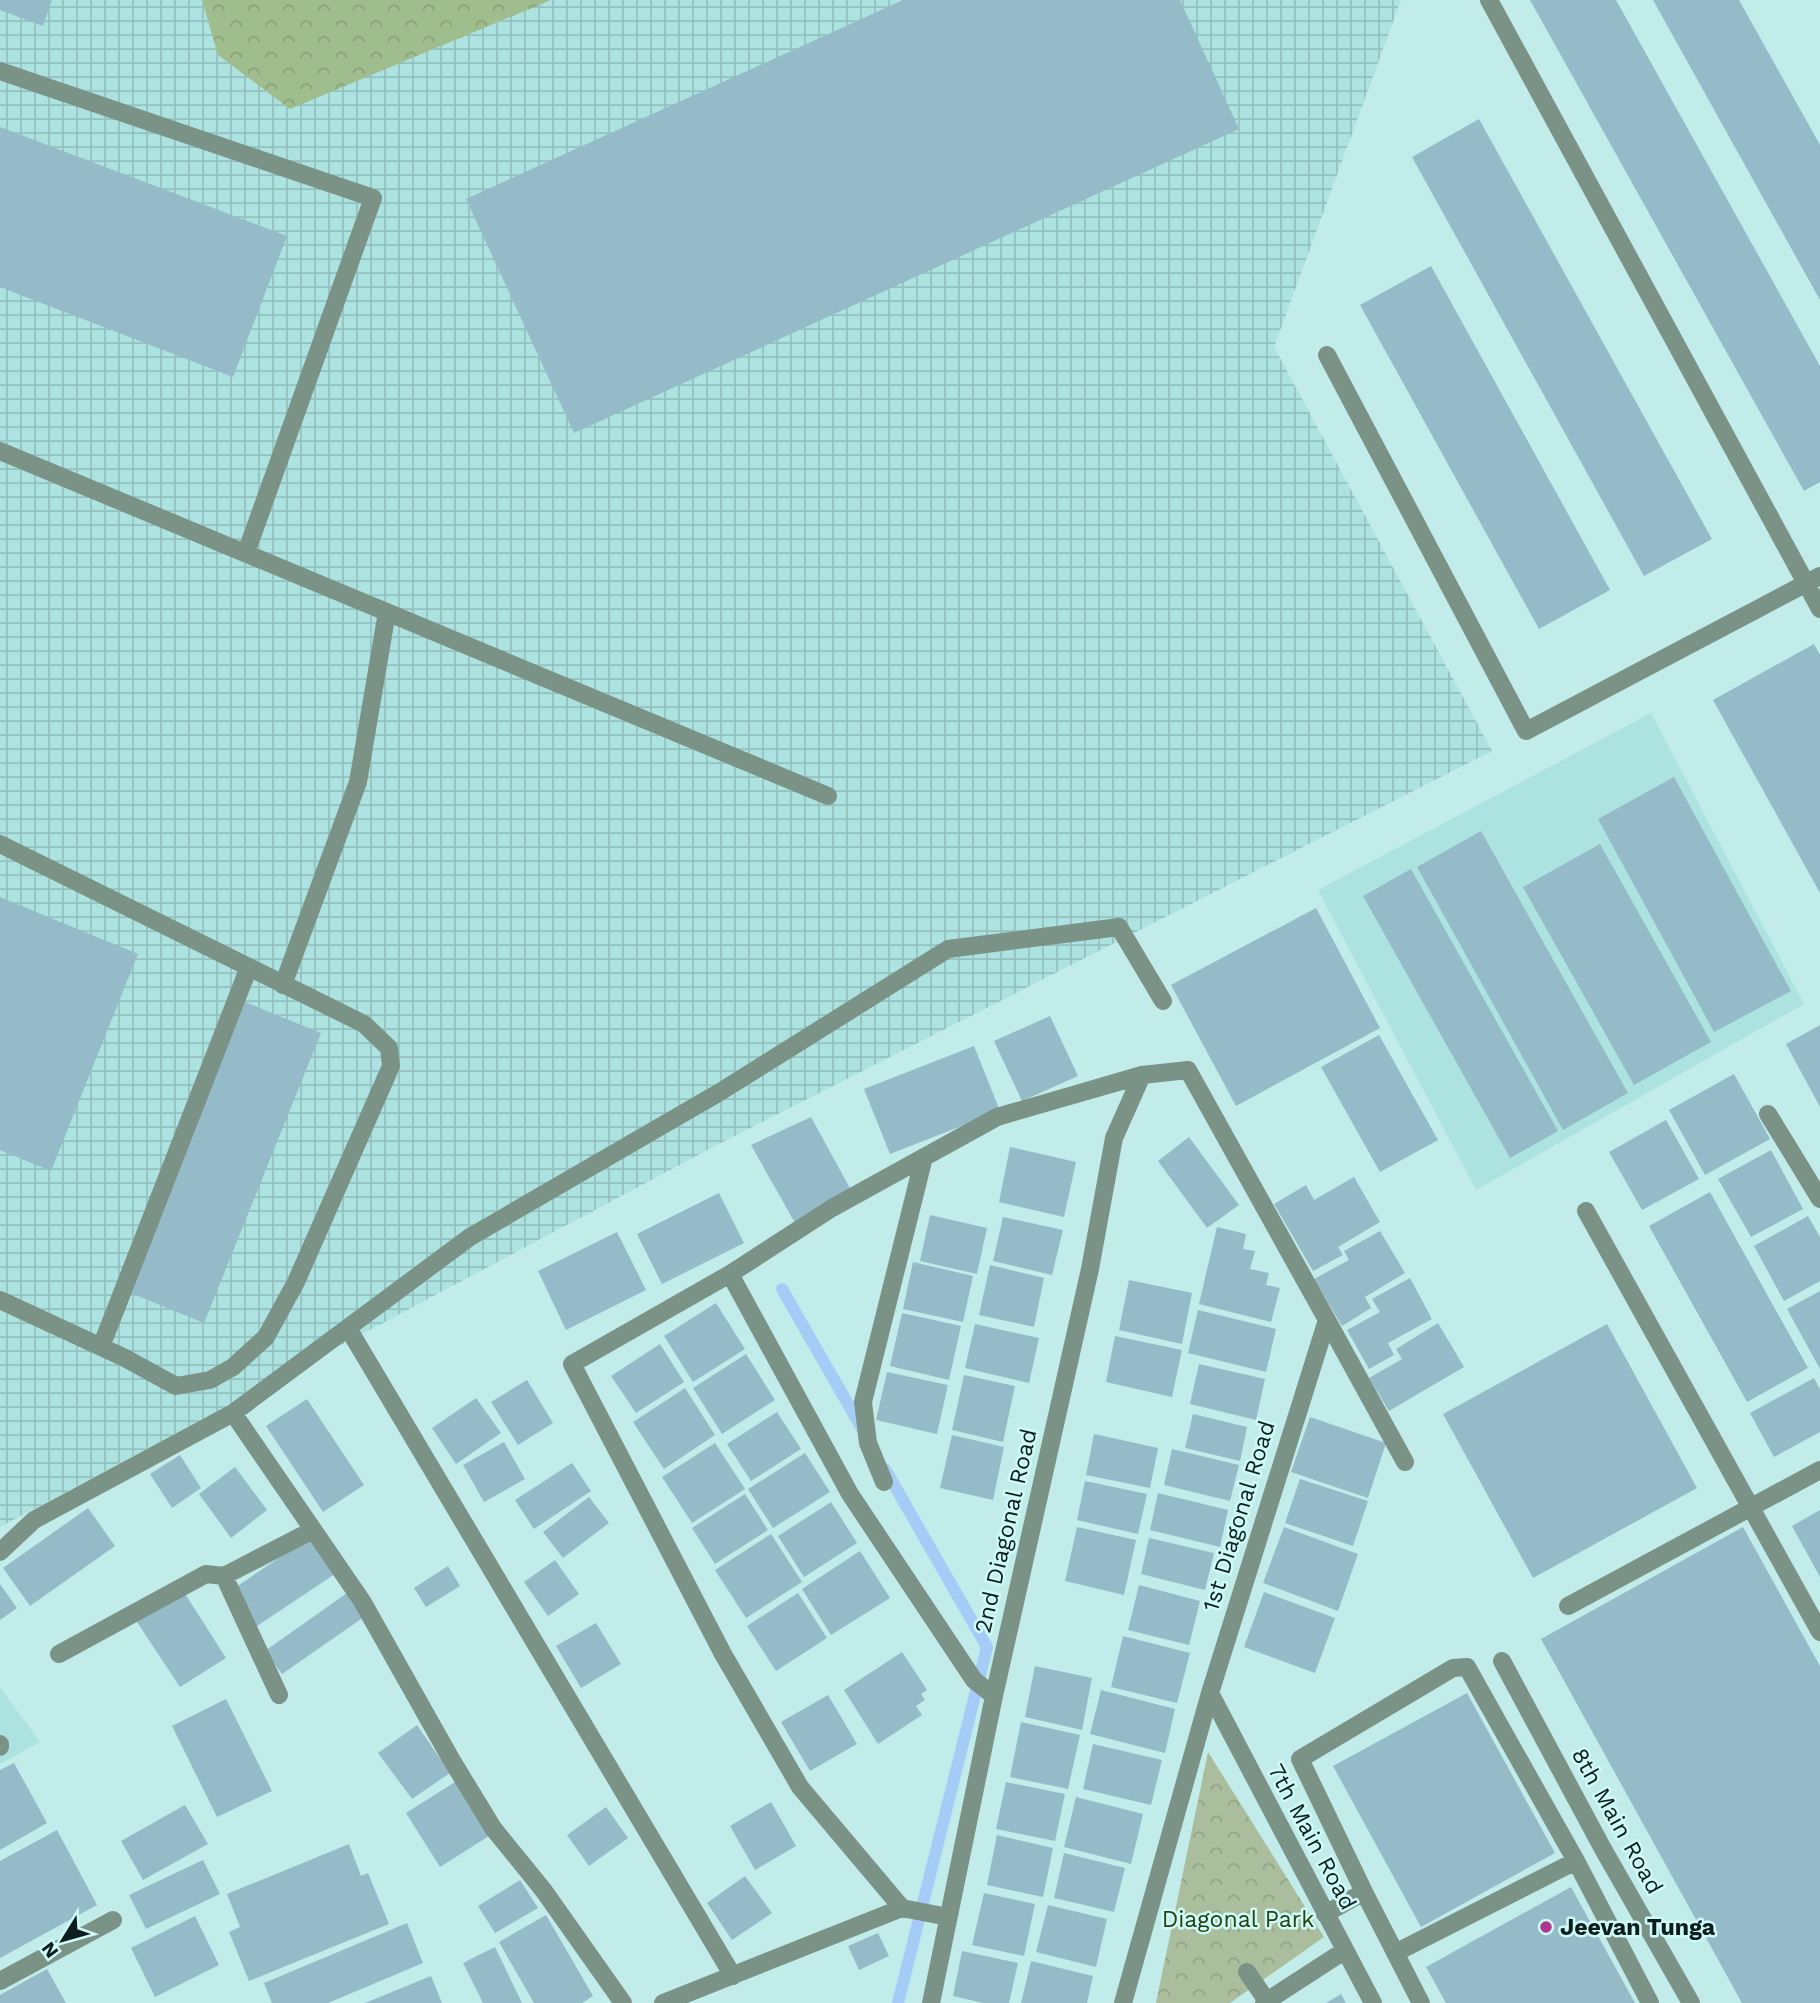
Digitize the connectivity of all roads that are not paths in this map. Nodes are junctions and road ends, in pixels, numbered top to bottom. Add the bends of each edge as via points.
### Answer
1 (1489, 0) edge
2 (0, 71) edge
3 (1327, 355) dead end
4 (0, 451) edge
5 (246, 553) junction
6 (1813, 579) edge
7 (1820, 609) edge
8 (387, 612) junction
9 (828, 796) dead end
10 (0, 844) edge
11 (249, 967) junction
12 (283, 985) junction
13 (1163, 1001) dead end
14 (1142, 1074) junction
15 (1768, 1114) dead end
16 (924, 1157) junction
17 (1820, 1199) edge
18 (1586, 1211) dead end
19 (730, 1274) junction
20 (0, 1300) edge
21 (1327, 1321) junction
22 (348, 1328) junction
23 (101, 1347) junction
24 (233, 1413) junction
25 (1405, 1462) dead end
26 (1820, 1470) edge
27 (884, 1482) dead end
28 (1751, 1509) junction
29 (313, 1530) junction
30 (0, 1552) edge
31 (224, 1576) junction
32 (1568, 1606) dead end
33 (1820, 1632) edge
34 (59, 1654) dead end
35 (1502, 1661) dead end
36 (1210, 1693) junction
37 (279, 1695) dead end
38 (994, 1696) junction
39 (1576, 1861) junction
40 (1364, 1892) junction
41 (902, 1908) junction
42 (1325, 1914) junction
43 (948, 1917) junction
44 (113, 1920) dead end
45 (1344, 1951) junction
46 (1395, 1954) junction
47 (1247, 1972) dead end
48 (733, 1976) junction
49 (0, 1981) edge
50 (1266, 2002) edge
51 (623, 2003) edge
52 (663, 2003) edge
53 (931, 2003) edge
54 (1123, 2003) edge
55 (1373, 2003) edge
56 (1422, 2003) edge
57 (1650, 2003) edge
58 (1691, 2003) edge

1 - 6 street
2 - 5 street via 373,198
3 - 6 street via 1526,731
4 - 5 street
5 - 8 street
6 - 7 street
8 - 9 street
8 - 12 street via 358,782
10 - 11 street
11 - 12 street
11 - 23 street
12 - 23 street via 364,1024 389,1048 391,1066 296,1282 266,1337 210,1381 176,1386
13 - 22 street via 1119,927 948,949 720,1092 470,1237
14 - 16 street via 997,1117
14 - 21 street via 1188,1070
14 - 38 street, 2nd Diagonal Road via 1114,1138 1090,1269
15 - 17 street
16 - 19 street via 832,1208
16 - 27 street via 863,1402 868,1443
18 - 28 street
19 - 38 street via 850,1494 974,1680
19 - 41 street via 572,1364 723,1654 800,1787
20 - 23 street
21 - 25 street
21 - 36 street, 1st Diagonal Road
22 - 24 street
22 - 48 street
24 - 29 street
24 - 30 street via 34,1520
26 - 28 street
28 - 32 street
28 - 33 street
29 - 31 street
29 - 51 street via 362,1601 494,1828
31 - 34 street via 206,1574
31 - 37 street
35 - 58 street, 8th Main Road
36 - 42 street, 7th Main Road
36 - 54 street, 1st Diagonal Road
38 - 43 street, 2nd Diagonal Road
39 - 40 street via 1467,1667 1453,1668 1300,1759
39 - 46 street
39 - 57 street
40 - 42 street
40 - 46 street
41 - 43 street
41 - 48 street
42 - 45 street, 7th Main Road
43 - 53 street, 2nd Diagonal Road
44 - 49 street
45 - 50 street
45 - 55 street, 7th Main Road
46 - 56 street
47 - 50 street
48 - 52 street

